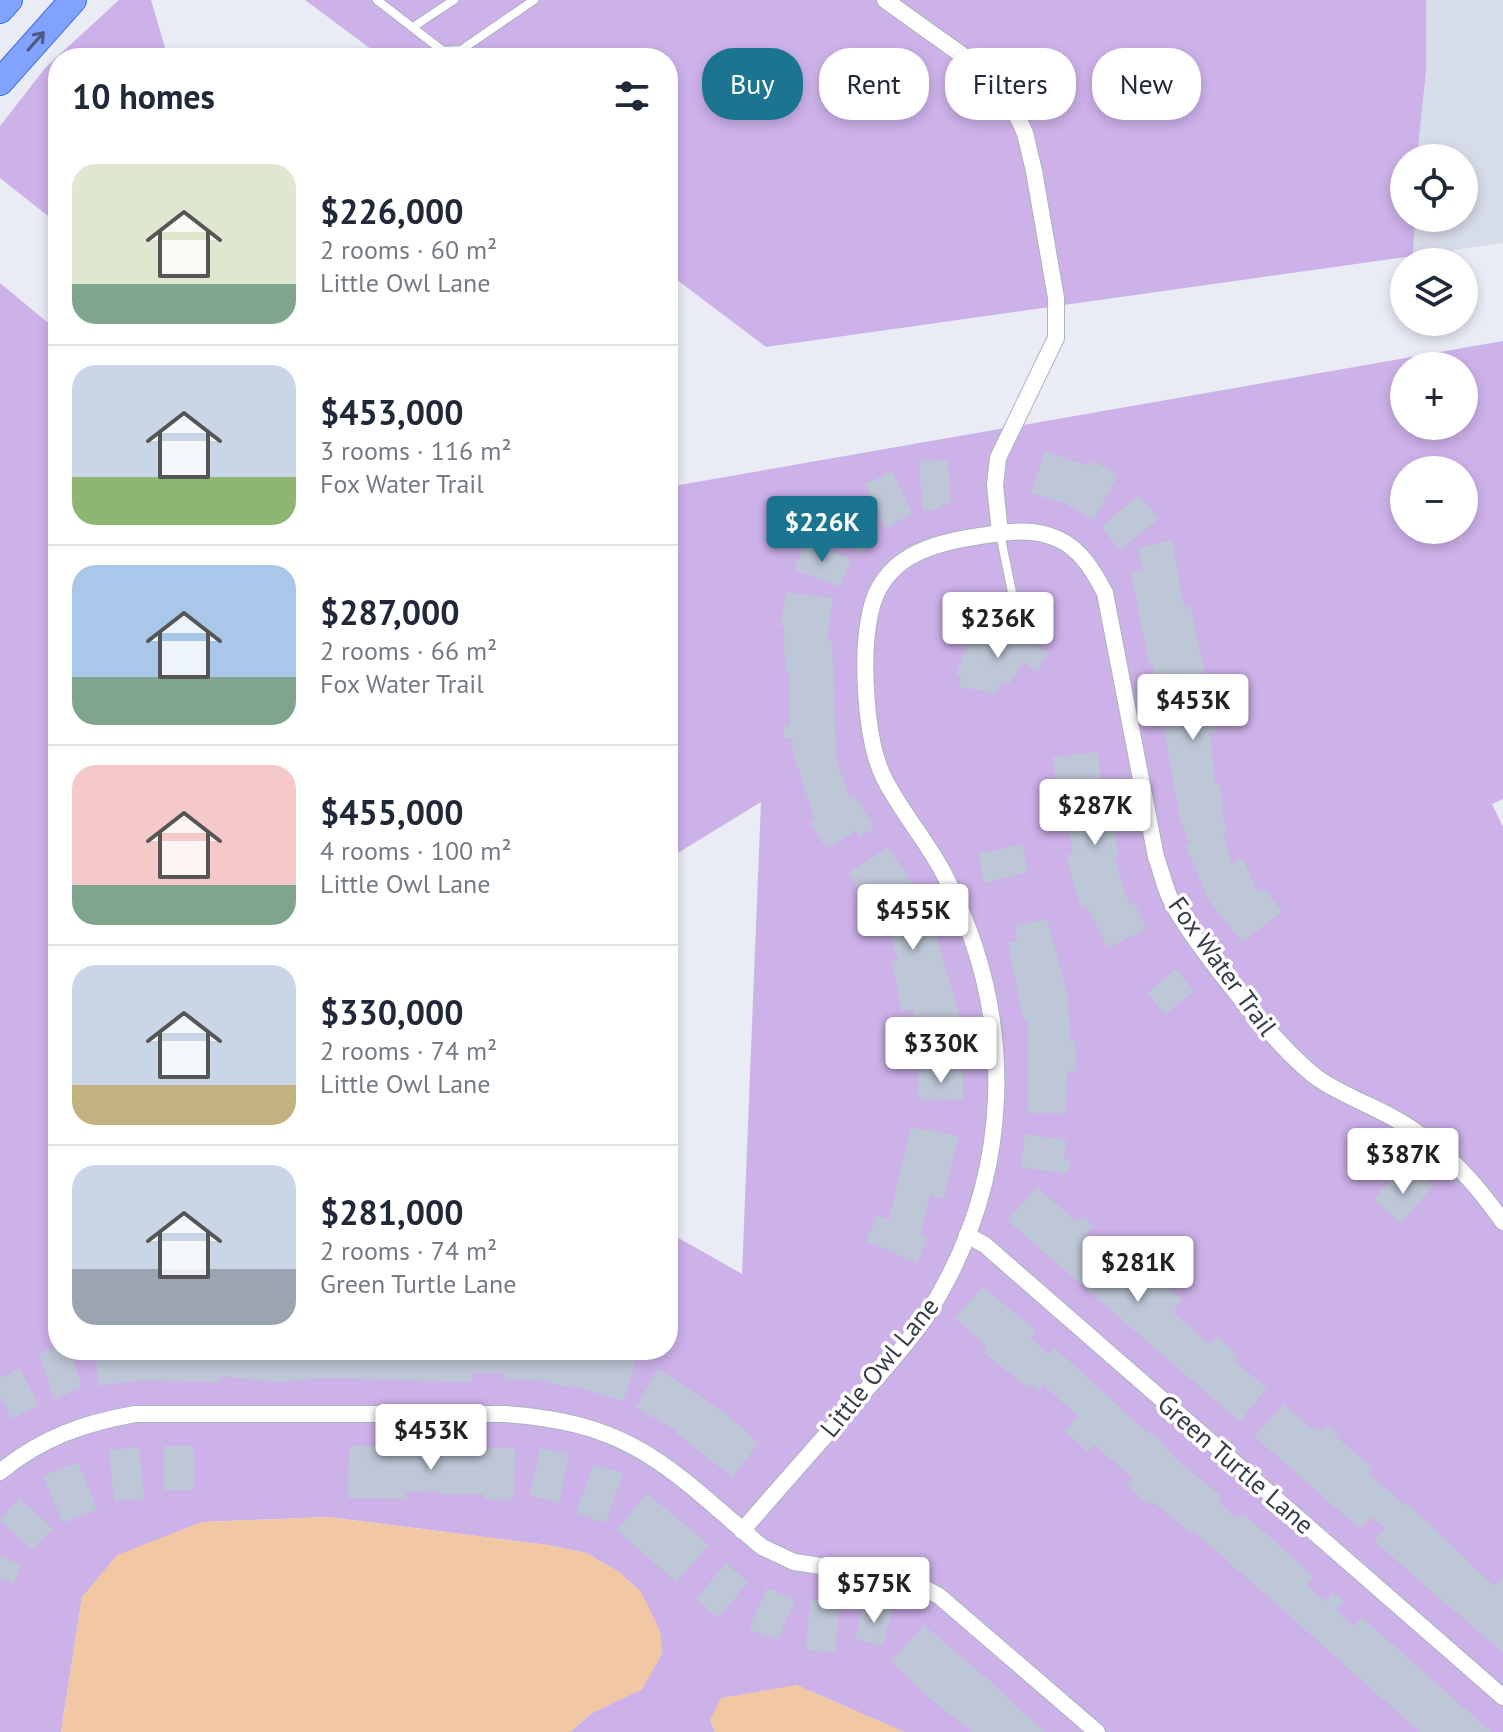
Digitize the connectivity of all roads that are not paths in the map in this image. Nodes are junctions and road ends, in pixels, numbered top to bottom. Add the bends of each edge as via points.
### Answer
1 (9, 0) edge
2 (73, 0) edge
3 (377, 0) edge
4 (454, 0) edge
5 (534, 0) edge
6 (885, 0) edge
7 (0, 10) edge
8 (413, 27) junction
9 (444, 48) edge
10 (464, 48) edge
11 (0, 82) edge
12 (1000, 533) junction
13 (1013, 597) dead end
14 (1503, 1222) edge
15 (967, 1235) junction
16 (0, 1472) edge
17 (742, 1531) junction
18 (1503, 1697) edge
19 (1097, 1732) edge

1 - 7 highway
11 -> 2 highway
3 - 8 lane
4 - 8 lane
5 - 10 lane
6 - 12 street via 976,65 1009,99 1034,171 1056,298 1056,338 998,458
8 - 9 lane
12 - 13 lane
12 - 14 street, Fox Water Trail via 1021,530 1060,539 1089,563 1105,593 1156,857 1170,899 1190,930 1298,1063 1418,1132 1452,1161
12 - 15 street, Little Owl Lane via 935,543 913,553 879,587 868,626 868,725 874,754 963,913 993,1013 996,1118
15 - 17 street, Little Owl Lane via 924,1320
15 - 18 street, Green Turtle Lane via 985,1245
16 - 17 street via 51,1437 135,1414 541,1416 606,1431 651,1454
17 - 19 street via 794,1562 908,1579 939,1596

